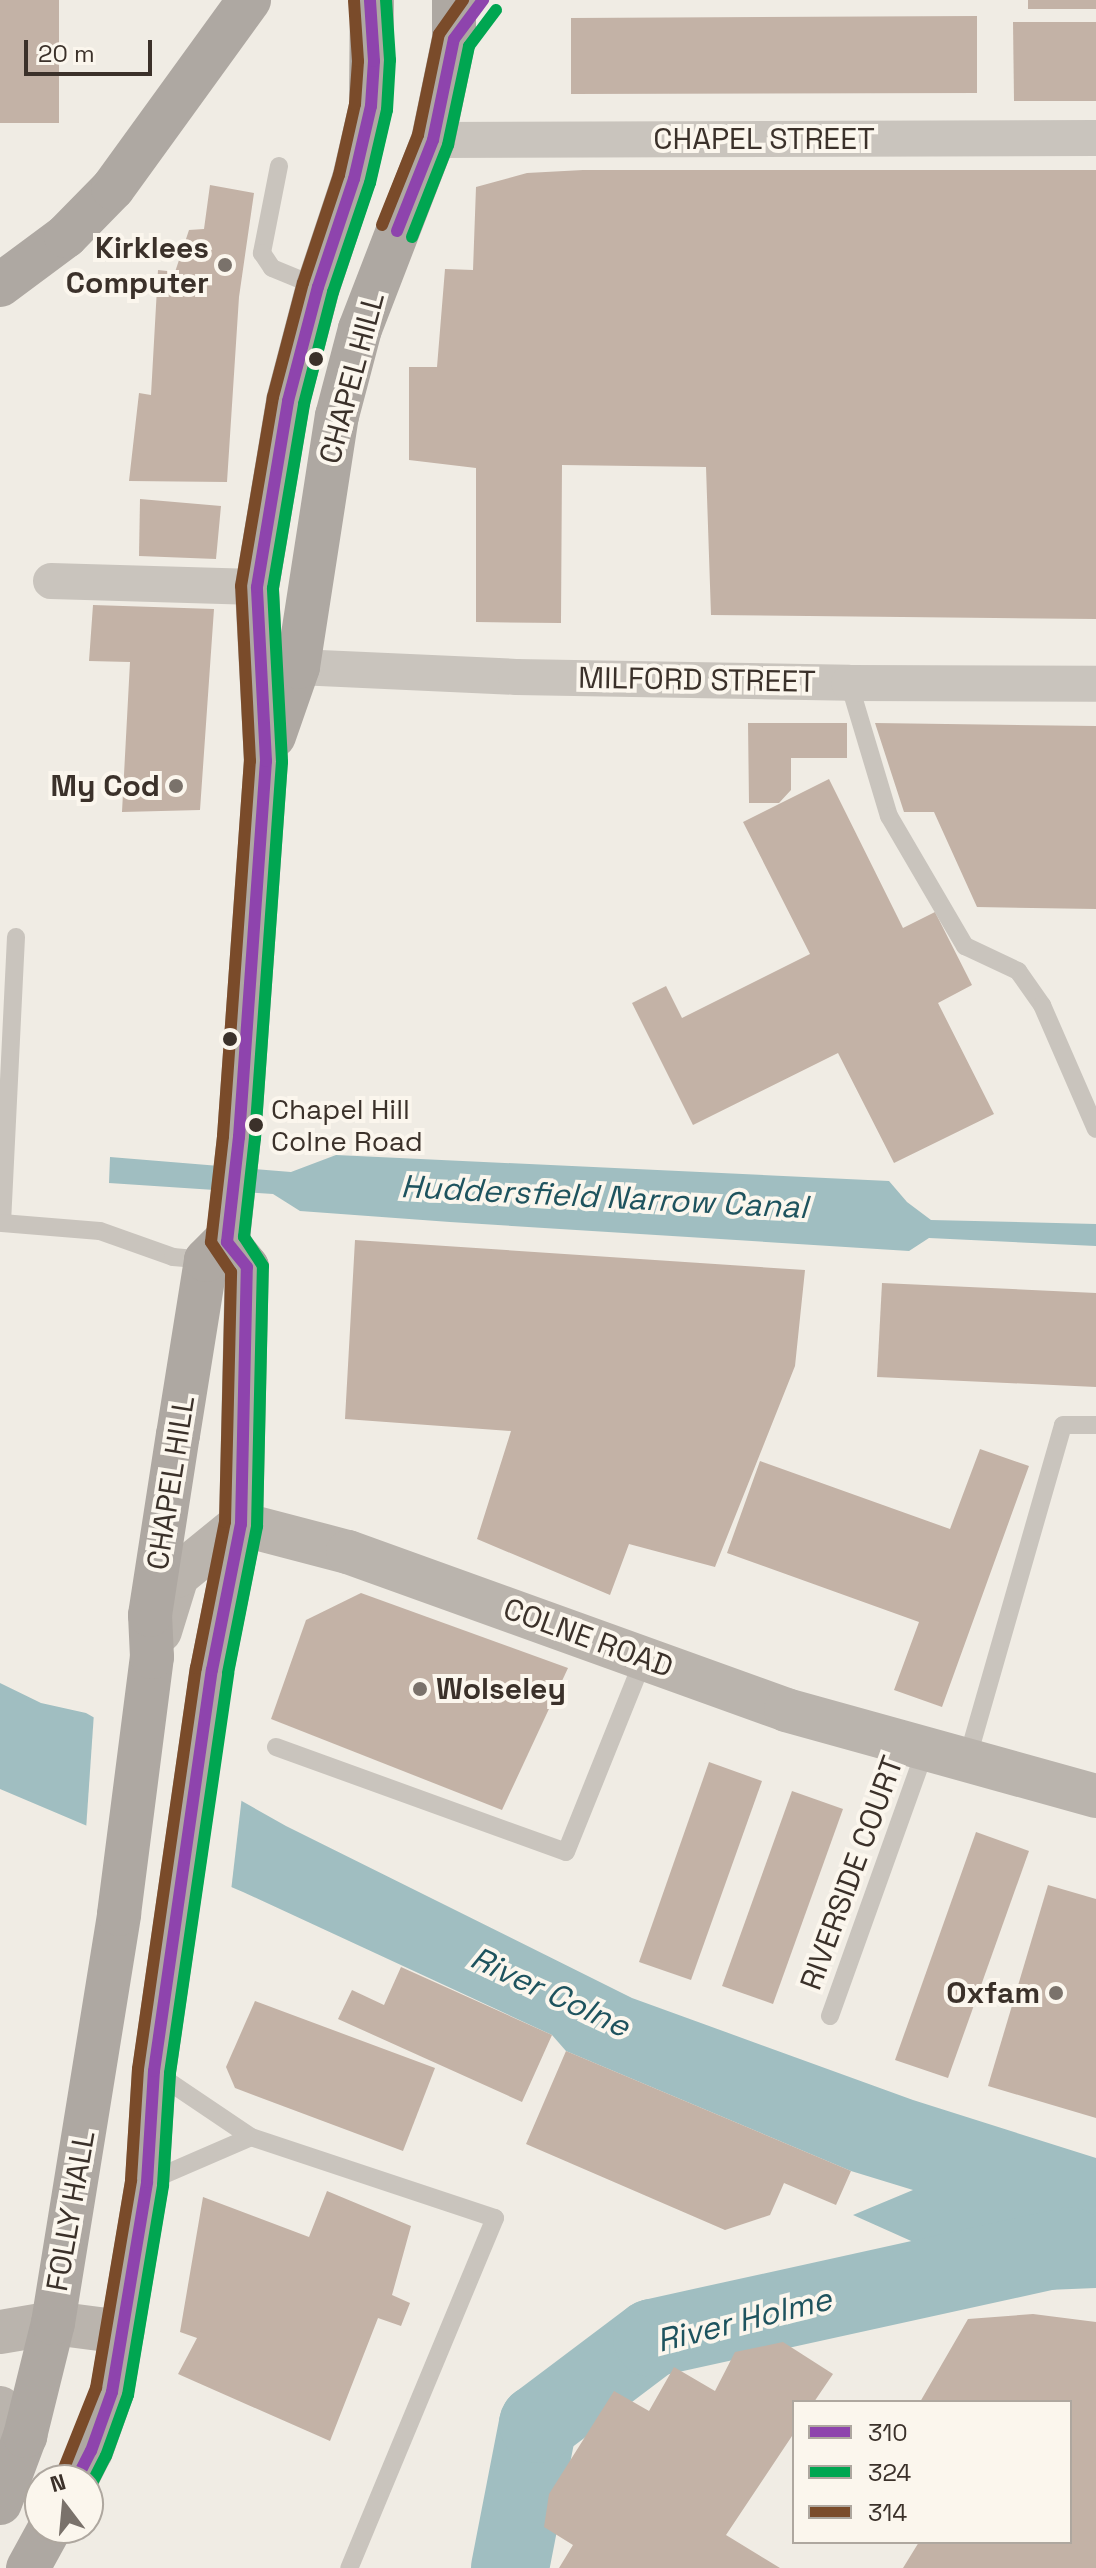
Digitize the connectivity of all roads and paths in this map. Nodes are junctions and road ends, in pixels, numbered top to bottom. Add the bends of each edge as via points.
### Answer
1 (249, 0) edge
2 (483, 0) edge
3 (371, 1) edge
4 (454, 20) edge
5 (1096, 138) edge
6 (433, 140) junction
7 (279, 166) dead end
8 (0, 285) edge
9 (318, 287) junction
10 (51, 581) dead end
11 (257, 587) junction
12 (298, 667) junction
13 (849, 683) junction
14 (1096, 684) edge
15 (266, 761) junction
16 (16, 937) dead end
17 (1096, 1129) edge
18 (220, 1247) junction
19 (1096, 1425) edge
20 (241, 1524) junction
21 (152, 1657) junction
22 (644, 1658) junction
23 (276, 1747) dead end
24 (946, 1754) junction
25 (1096, 1796) edge
26 (126, 1859) joint
27 (830, 2016) dead end
28 (154, 2071) junction
29 (251, 2137) junction
30 (147, 2182) junction
31 (53, 2323) junction
32 (0, 2332) edge
33 (122, 2332) junction
34 (12, 2422) edge
35 (84, 2464) edge
36 (0, 2503) edge
37 (41, 2544) edge
38 (28, 2568) edge
39 (349, 2568) edge

1 - 8 main road via 113,188 66,236
2 - 4 main road
3 - 9 main road, CHAPEL HILL via 371,106 354,179
4 - 6 main road, CHAPEL HILL
5 - 6 street, CHAPEL STREET
6 - 12 main road, CHAPEL HILL via 360,329 337,416
7 - 9 lane, CHAPEL HILL via 262,253 272,268
9 - 11 main road, CHAPEL HILL via 288,401
10 - 11 street
11 - 15 main road, CHAPEL HILL
12 - 13 street, MILFORD STREET
12 - 15 main road, CHAPEL HILL
13 - 14 street, MILFORD STREET
13 - 17 lane via 862,736 897,830 965,946 1018,971 1042,1005
15 - 18 main road, CHAPEL HILL via 239,1137
16 - 18 lane via 2,1223 100,1231 173,1257
18 - 20 main road, CHAPEL HILL via 247,1267
18 - 21 main road, CHAPEL HILL via 150,1615
19 - 24 lane, RIVERSIDE COURT via 1063,1425
20 - 21 main road via 177,1576
20 - 22 main road, COLNE ROAD via 348,1552
20 - 28 main road, CHAPEL HILL via 212,1670
21 - 26 main road, CHAPEL HILL
22 - 23 lane via 566,1852
22 - 24 main road, COLNE ROAD via 786,1710
24 - 25 main road, COLNE ROAD
24 - 27 lane, RIVERSIDE COURT
26 - 31 main road, FOLLY HALL
28 - 29 lane
28 - 30 main road
29 - 30 lane
29 - 39 lane via 495,2218
30 - 33 main road
31 - 32 main road
31 - 33 main road
31 - 34 main road, FOLLY HALL
33 - 35 main road via 112,2392
34 - 36 main road, FOLLY HALL
37 - 38 main road

